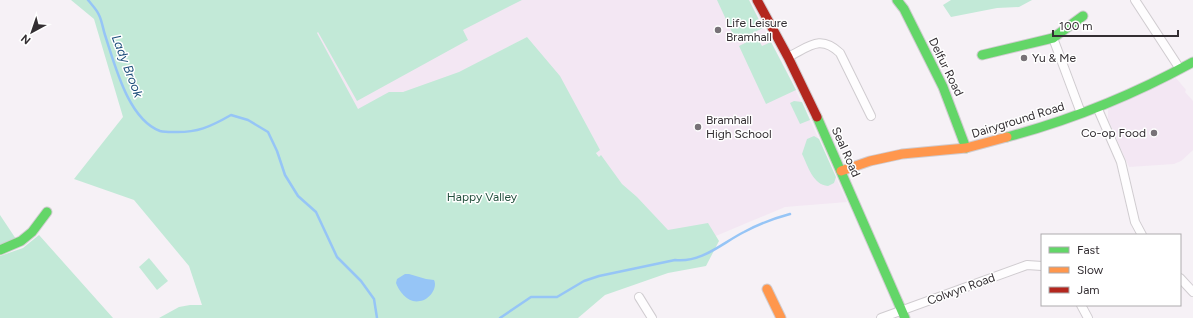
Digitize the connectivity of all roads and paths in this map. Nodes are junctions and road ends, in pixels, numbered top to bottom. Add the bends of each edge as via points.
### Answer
1 (757, 0) edge
2 (898, 0) edge
3 (1135, 0) edge
4 (1083, 16) dead end
5 (1053, 38) junction
6 (982, 55) dead end
7 (788, 57) junction
8 (1193, 62) edge
9 (1180, 69) junction
10 (1097, 107) junction
11 (1081, 113) junction
12 (871, 116) dead end
13 (966, 148) junction
14 (841, 171) junction
15 (47, 212) dead end
16 (1141, 234) edge
17 (0, 250) edge
18 (1041, 266) edge
19 (1181, 279) edge
20 (767, 289) dead end
21 (1193, 292) edge
22 (639, 297) dead end
23 (1082, 306) edge
24 (903, 314) edge
25 (652, 318) edge
26 (781, 318) edge
27 (881, 318) edge
28 (1088, 318) edge

1 - 7 street, Seal Road
2 - 13 street, Delfur Road via 943,87
3 - 9 street
4 - 5 street
5 - 6 street
5 - 11 street
7 - 12 street via 819,42 833,47 840,53
7 - 14 street, Seal Road
8 - 9 street, Dairyground Road
9 - 10 street, Dairyground Road
10 - 11 street, Dairyground Road
10 - 16 street via 1121,162 1135,222
11 - 13 street, Dairyground Road
13 - 14 street, Dairyground Road via 902,154
14 - 24 street, Seal Road
15 - 17 street via 32,232 21,241
18 - 24 street, Colwyn Road via 1027,265
19 - 21 street
20 - 26 street
22 - 25 street
23 - 28 street
24 - 27 street, Colwyn Road

